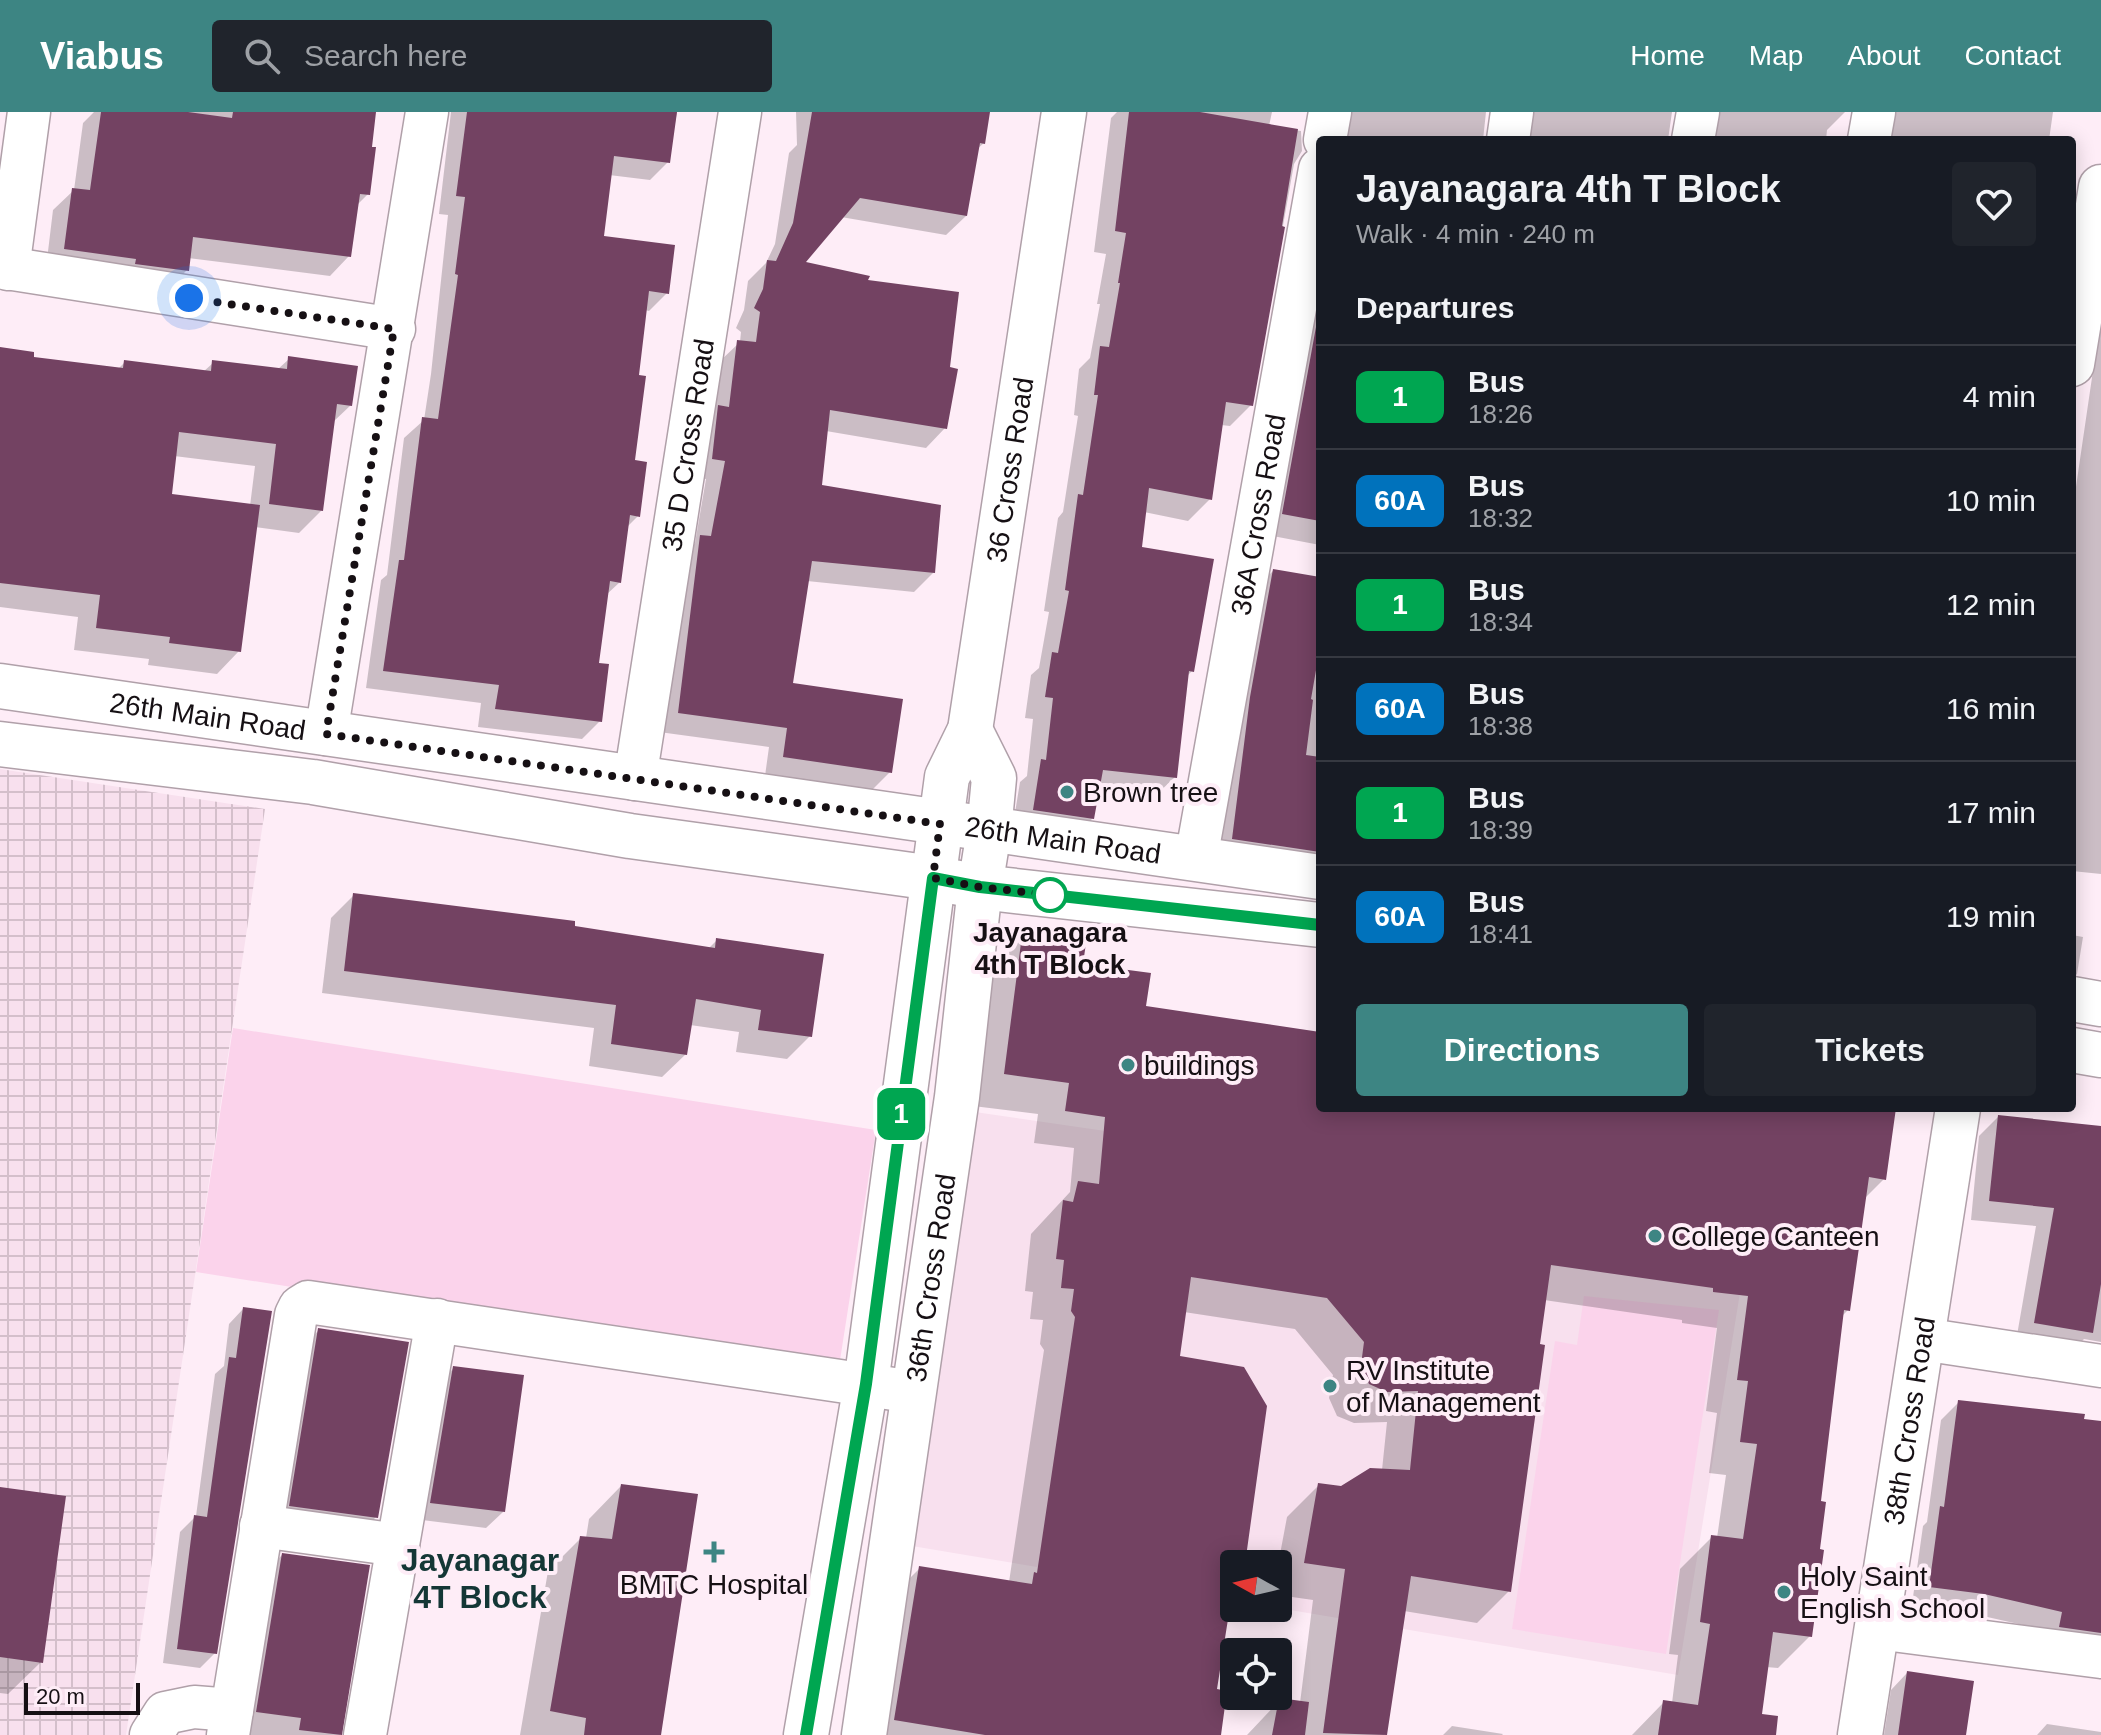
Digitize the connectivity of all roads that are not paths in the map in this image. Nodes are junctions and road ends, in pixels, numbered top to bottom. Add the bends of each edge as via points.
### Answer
1 (29, 112) edge
2 (427, 112) edge
3 (740, 112) edge
4 (1064, 112) edge
5 (1330, 112) edge
6 (1512, 112) edge
7 (1698, 112) edge
8 (1874, 112) edge
9 (1326, 136) edge
10 (1509, 136) edge
11 (1694, 136) edge
12 (1870, 136) edge
13 (2101, 187) edge
14 (1316, 191) edge
15 (4, 268) edge
16 (394, 329) junction
17 (2076, 340) edge
18 (0, 686) edge
19 (970, 730) junction
20 (326, 734) junction
21 (0, 744) edge
22 (635, 779) junction
23 (940, 824) junction
24 (989, 831) junction
25 (1196, 859) junction
26 (1316, 876) edge
27 (933, 878) junction
28 (980, 887) junction
29 (1316, 925) edge
30 (2076, 1000) edge
31 (2101, 1004) edge
32 (2076, 1051) edge
33 (2101, 1055) edge
34 (1957, 1112) edge
35 (437, 1320) junction
36 (1922, 1339) junction
37 (2101, 1366) edge
38 (866, 1384) junction
39 (914, 1392) junction
40 (261, 1526) junction
41 (398, 1545) junction
42 (1877, 1628) junction
43 (2101, 1657) edge
44 (230, 1723) edge
45 (151, 1735) edge
46 (365, 1735) edge
47 (806, 1735) edge
48 (864, 1735) edge
49 (1860, 1735) edge

1 - 15 street
2 - 16 street
3 - 22 street, 35 D Cross Road
4 - 19 street, 36 Cross Road
5 - 9 street
6 - 10 street
7 - 11 street
8 - 12 street
13 - 17 street
14 - 25 street, 36A Cross Road
15 - 16 street
16 - 20 street
18 - 20 street, 26th Main Road
19 - 23 street, 36 Cross Road via 947,777
19 - 24 street, 36th Cross Road via 994,778
20 - 22 street, 26th Main Road
21 - 27 street, 26th Main Road via 313,782 630,836
22 - 23 street, 26th Main Road
23 - 24 street, 26th Main Road
23 - 27 street, 36th Cross Road
24 - 25 street, 26th Main Road
24 - 28 street, 36th Cross Road
25 - 26 street, 26th Main Road
27 - 28 street, 26th Main Road
27 - 38 street, 36th Cross Road
28 - 29 street, 26th Main Road
28 - 39 street, 36th Cross Road via 957,1097
30 - 31 street
32 - 33 street
34 - 36 street, 38th Cross Road
35 - 38 street
35 - 40 street via 308,1302 300,1307
35 - 41 street
36 - 37 street
36 - 42 street, 38th Cross Road
38 - 39 street
38 - 47 street, 36th Cross Road
39 - 48 street, 36th Cross Road
40 - 41 street
40 - 44 street
41 - 46 street
42 - 43 street
42 - 49 street, 38th Cross Road
44 - 45 street via 194,1707 165,1713

